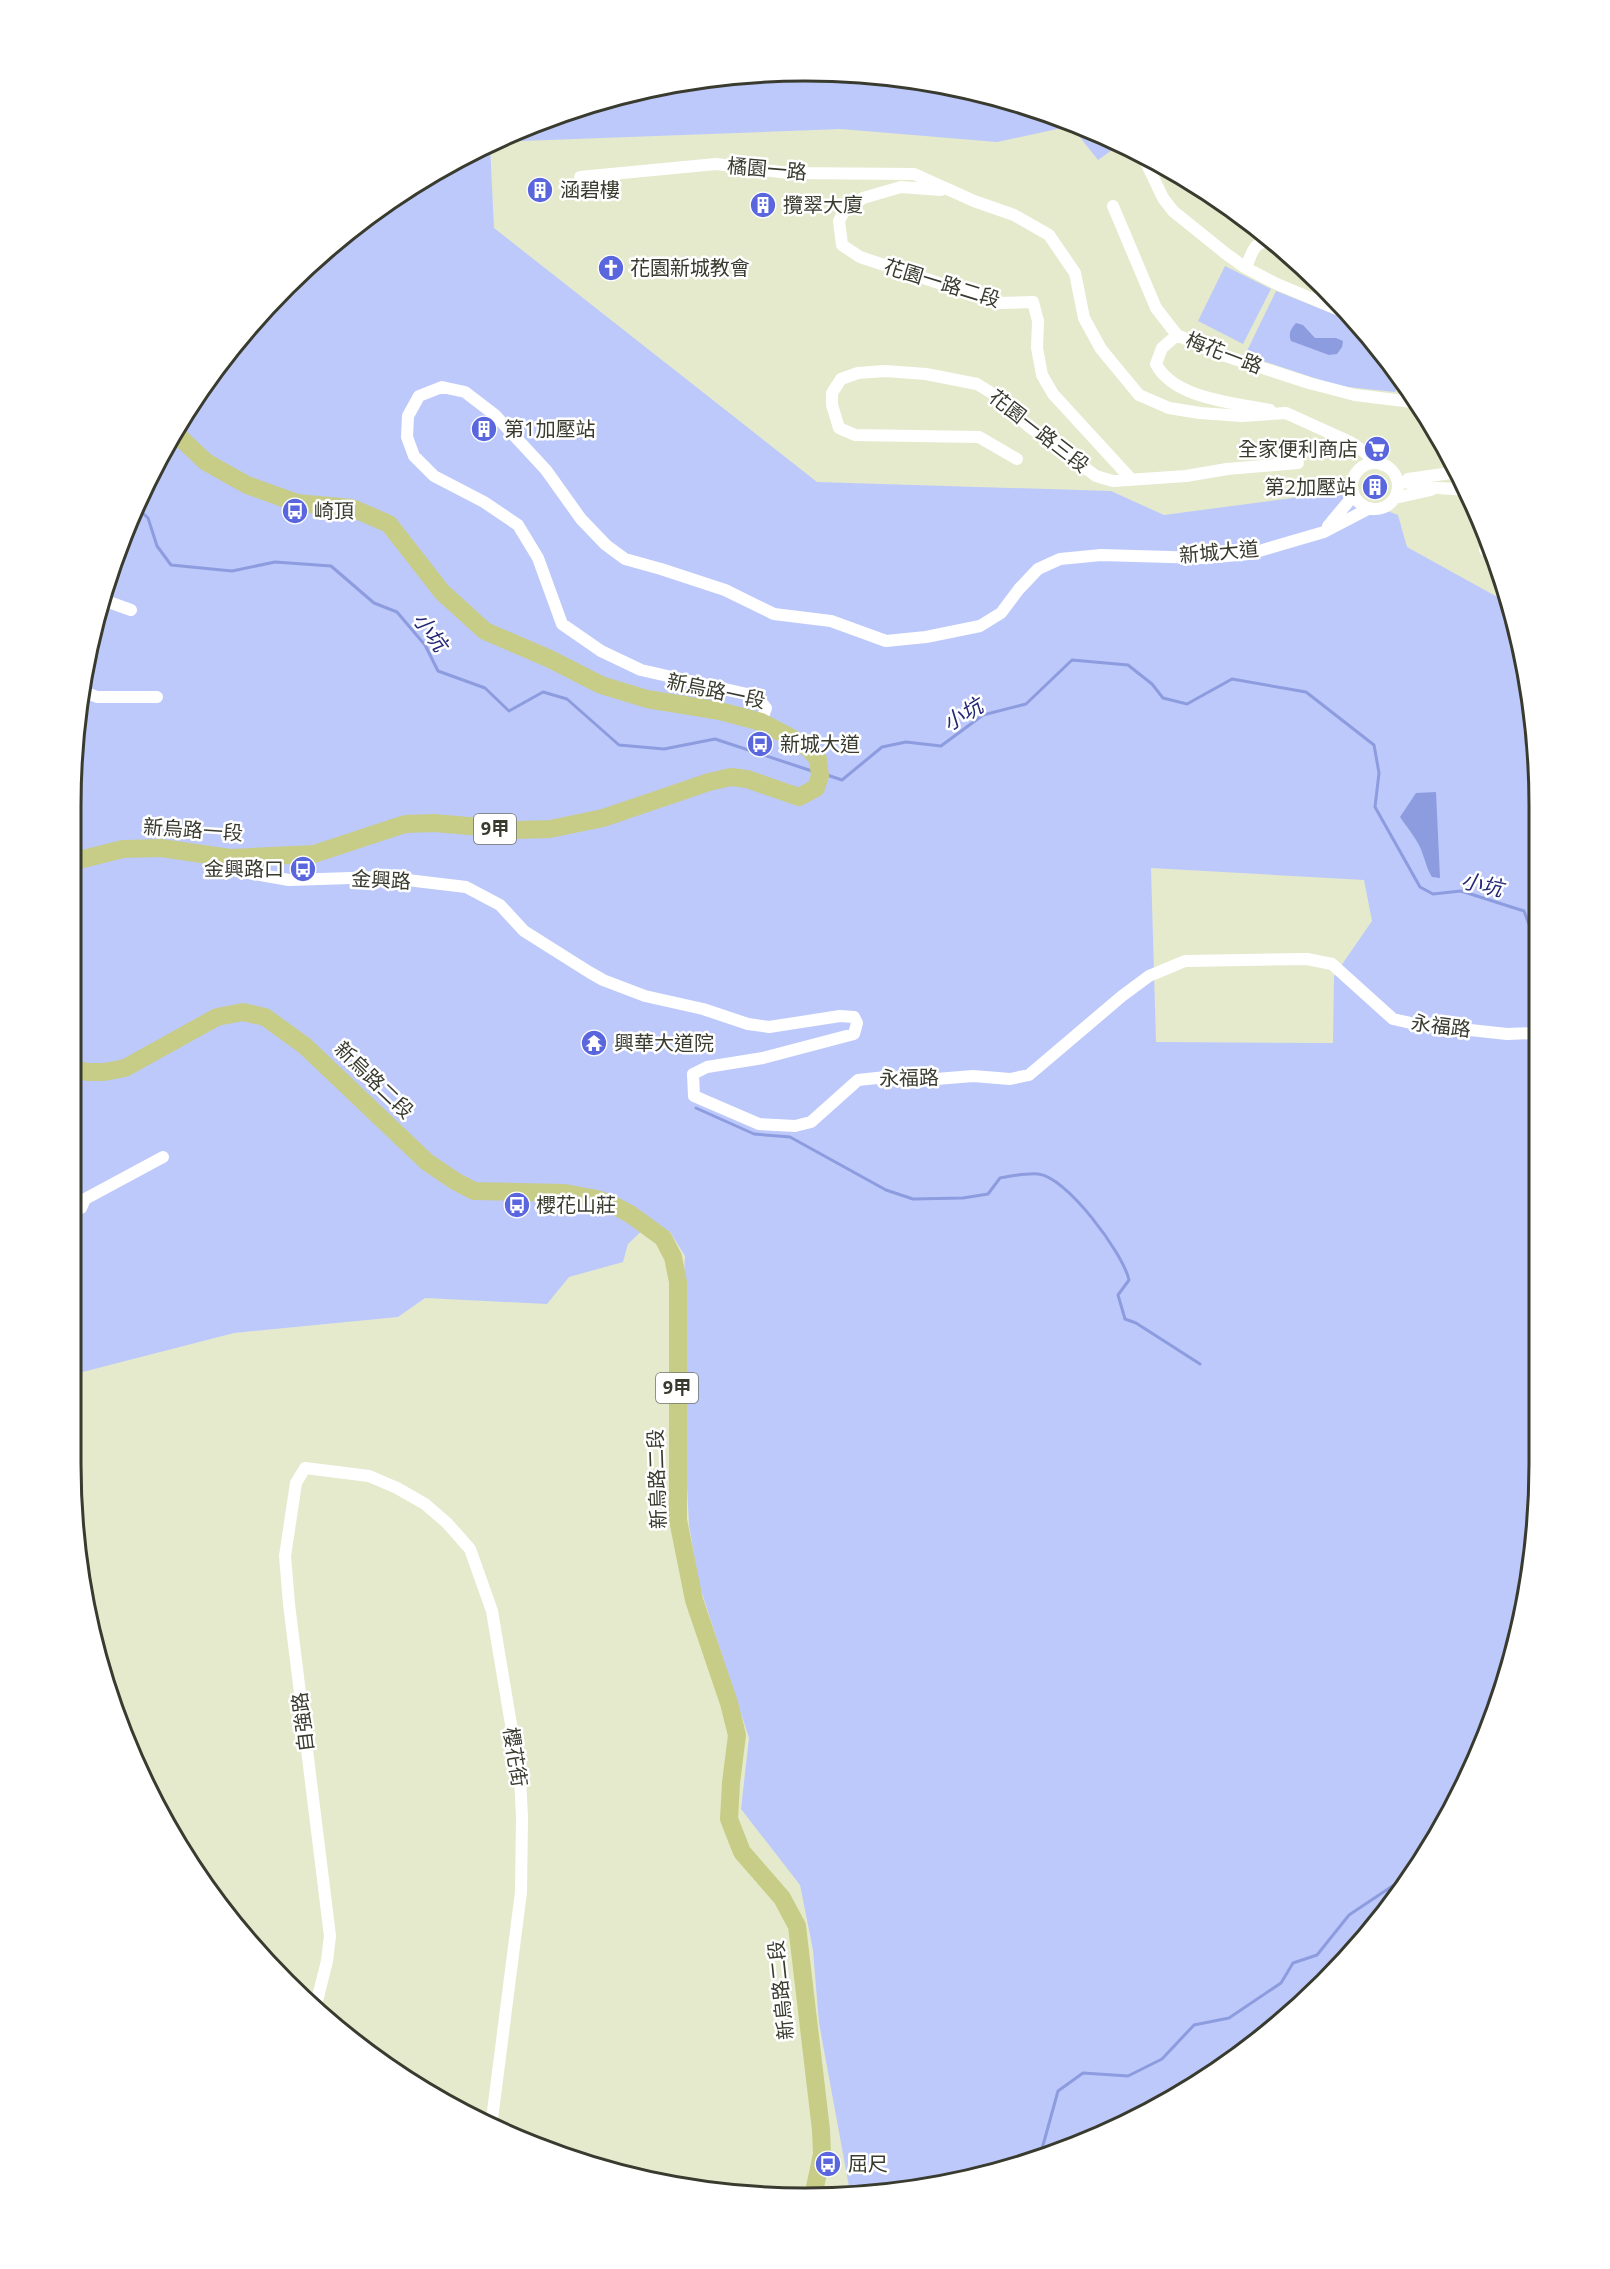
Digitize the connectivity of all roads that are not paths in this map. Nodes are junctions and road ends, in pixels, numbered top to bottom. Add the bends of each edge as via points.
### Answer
1 (1149, 169) edge
2 (580, 177) dead end
3 (952, 191) junction
4 (1113, 206) dead end
5 (1260, 243) edge
6 (1245, 268) junction
7 (1328, 305) edge
8 (1177, 335) junction
9 (1406, 401) edge
10 (1286, 413) junction
11 (181, 438) edge
12 (1350, 442) junction
13 (1017, 459) dead end
14 (1298, 463) dead end
15 (1383, 465) junction
16 (1360, 470) junction
17 (1448, 474) edge
18 (1131, 479) junction
19 (1398, 481) junction
20 (1438, 488) junction
21 (1456, 489) edge
22 (1354, 495) junction
23 (1395, 498) junction
24 (1370, 508) junction
25 (1324, 531) junction
26 (110, 603) edge
27 (131, 610) dead end
28 (90, 694) edge
29 (157, 697) dead end
30 (761, 722) junction
31 (230, 858) junction
32 (81, 859) edge
33 (524, 931) joint
34 (1529, 1033) edge
35 (81, 1071) edge
36 (163, 1157) dead end
37 (81, 1202) edge
38 (337, 1471) joint
39 (318, 1999) edge
40 (493, 2117) edge
41 (815, 2188) edge

1 - 6 street via 1173,211
2 - 3 street, 橘園一路 via 716,164 788,173 914,174
3 - 10 street via 1014,215 1049,234 1075,273 1084,318 1101,349 1139,395 1169,408 1200,413
3 - 18 street, 花園一路二段 via 901,187 863,198 844,211 839,221 842,245 861,257 999,303 1033,302 1042,375 1053,394
4 - 8 street, 梅花一路 via 1156,308
5 - 6 street
6 - 7 street
8 - 9 street, 梅花一路 via 1216,353 1309,383 1355,395
8 - 10 street via 1162,348 1156,364 1169,381 1199,395
10 - 12 street
11 - 30 main road, 新烏路一段 / 9甲 via 206,462 247,485 297,503 352,508 389,524 442,592 485,631 601,685 647,699
12 - 15 street
12 - 16 street
13 - 18 street, 花園一路三段 via 978,437 855,435 838,428 832,393 841,379 885,371 977,384 1096,476 1113,481
14 - 18 street
15 - 16 street via 1371,463
15 - 19 street
16 - 22 street via 1352,481
17 - 19 street
19 - 20 street
19 - 23 street
20 - 21 street
20 - 23 street
22 - 24 street via 1357,502
22 - 25 street
23 - 24 street via 1384,508
24 - 25 street, 新城大道
25 - 30 street, 新城大道 via 1249,554 1060,559 1038,569 1001,613 980,626 886,641 831,621 774,614 725,590 625,560 581,519 546,470 495,415 465,392 442,387 418,396 408,416 407,437 414,456 434,477 484,502 518,525 538,558 562,624 601,651 641,670 756,696 766,708
26 - 27 street
28 - 29 street
30 - 31 main road, 新烏路一段 / 9甲 via 808,748 818,759 820,776 816,788 799,797 731,777 603,818 550,829 405,824 314,854
31 - 32 main road, 新烏路一段 / 9甲 via 161,848 123,849
31 - 33 street, 金興路 via 237,872 289,880 381,877 466,887 500,905
33 - 34 street, 永福路 via 603,981 748,1024 769,1027 854,1017 854,1034 763,1058 707,1067 693,1074 694,1096 759,1124 795,1126 812,1122 858,1080 973,1076 1010,1079 1029,1075 1140,982 1185,961 1307,959 1332,964 1393,1019 1507,1034
35 - 41 main road, 新烏路二段 / 9甲 via 125,1068 218,1017 243,1012 265,1017 305,1046 427,1162 455,1181 474,1191 566,1193 597,1199 630,1214 663,1238 673,1257 678,1282 678,1520 694,1600 737,1735 729,1819 742,1852 782,1898 797,1926 821,2130 822,2154
36 - 37 street
38 - 39 street, 自強路 via 305,1468 296,1483 285,1556 330,1936
38 - 40 street, 櫻花街 via 369,1476 397,1488 447,1523 470,1549 492,1611 520,1778 522,1817 521,1892

